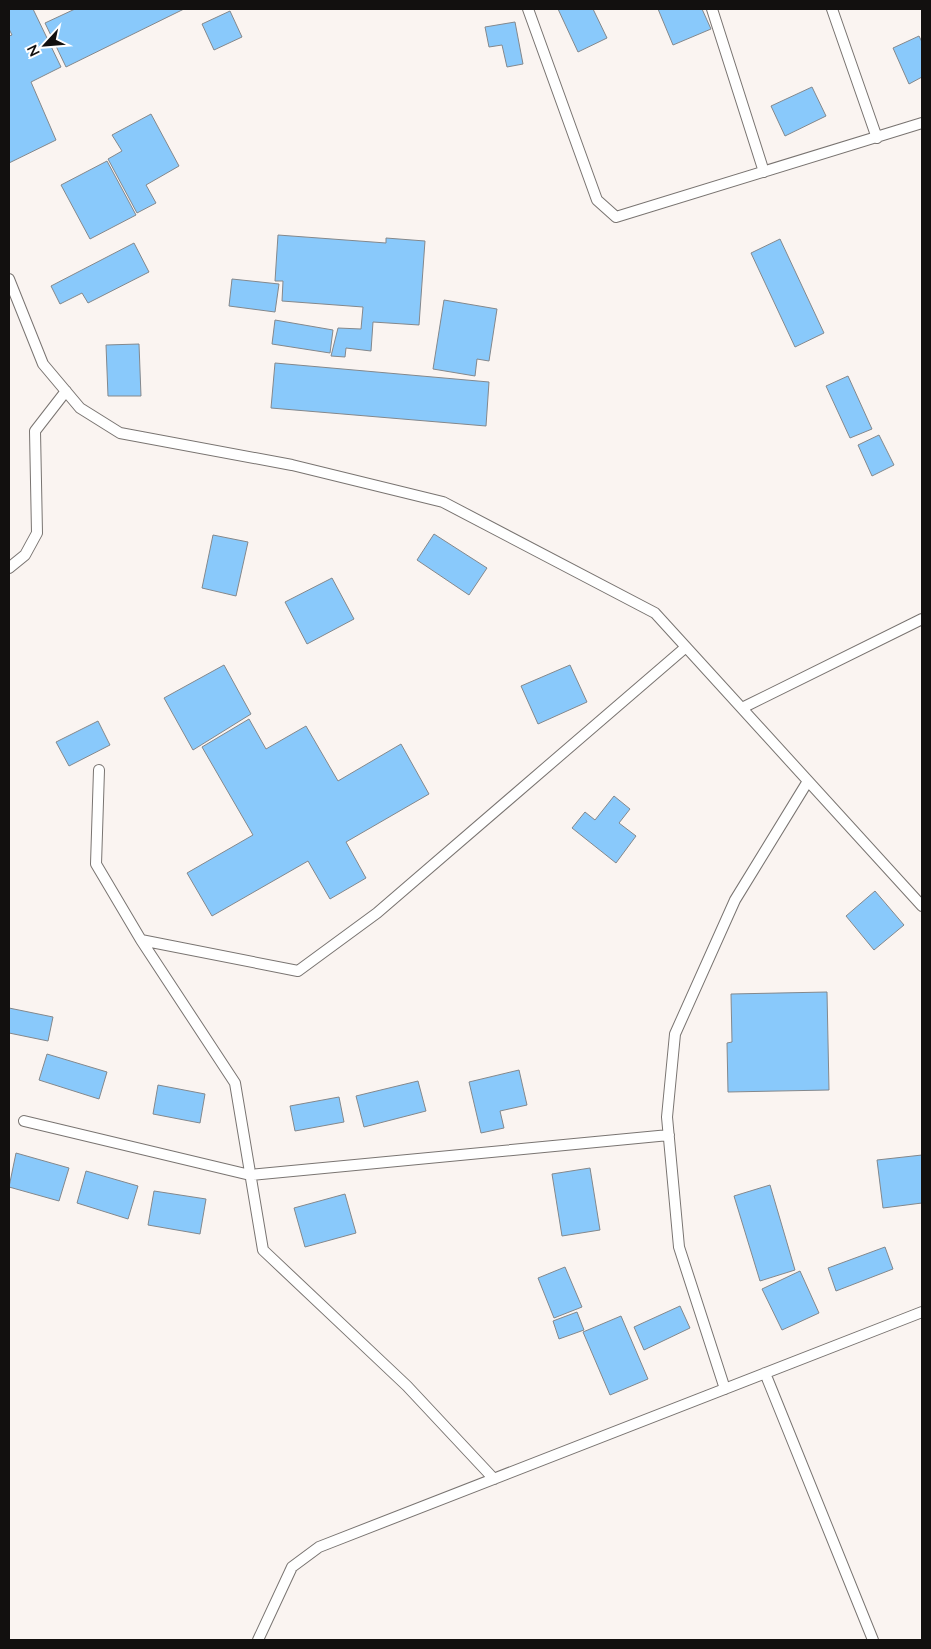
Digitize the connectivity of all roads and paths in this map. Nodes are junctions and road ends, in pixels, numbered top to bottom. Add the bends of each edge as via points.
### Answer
1 (528, 9) edge
2 (712, 9) edge
3 (832, 9) edge
4 (922, 123) edge
5 (876, 138) junction
6 (764, 172) junction
7 (9, 279) edge
8 (66, 391) junction
9 (9, 568) edge
10 (922, 619) edge
11 (686, 646) junction
12 (742, 708) junction
13 (99, 770) dead end
14 (808, 780) junction
15 (922, 906) edge
16 (141, 940) junction
17 (24, 1121) dead end
18 (669, 1135) junction
19 (250, 1175) junction
20 (922, 1312) edge
21 (765, 1374) junction
22 (724, 1389) junction
23 (494, 1479) junction
24 (258, 1640) edge
25 (874, 1640) edge

1 - 6 lane via 597,200 616,217
2 - 6 lane
3 - 5 lane
4 - 5 lane
5 - 6 lane
7 - 8 lane via 43,364
8 - 9 lane via 35,431 37,533 25,555
8 - 11 lane via 80,408 120,433 292,464 443,502 655,613
10 - 12 lane
11 - 12 lane
11 - 16 lane via 377,913 298,971
12 - 14 lane
13 - 16 lane via 96,864
14 - 15 lane
14 - 18 lane via 735,900 675,1034
16 - 19 lane via 235,1083
17 - 19 lane
18 - 19 lane
18 - 22 lane via 679,1247
19 - 23 lane via 264,1250 408,1386
20 - 21 lane
21 - 22 lane
21 - 25 lane
22 - 23 lane
23 - 24 lane via 318,1547 292,1567

